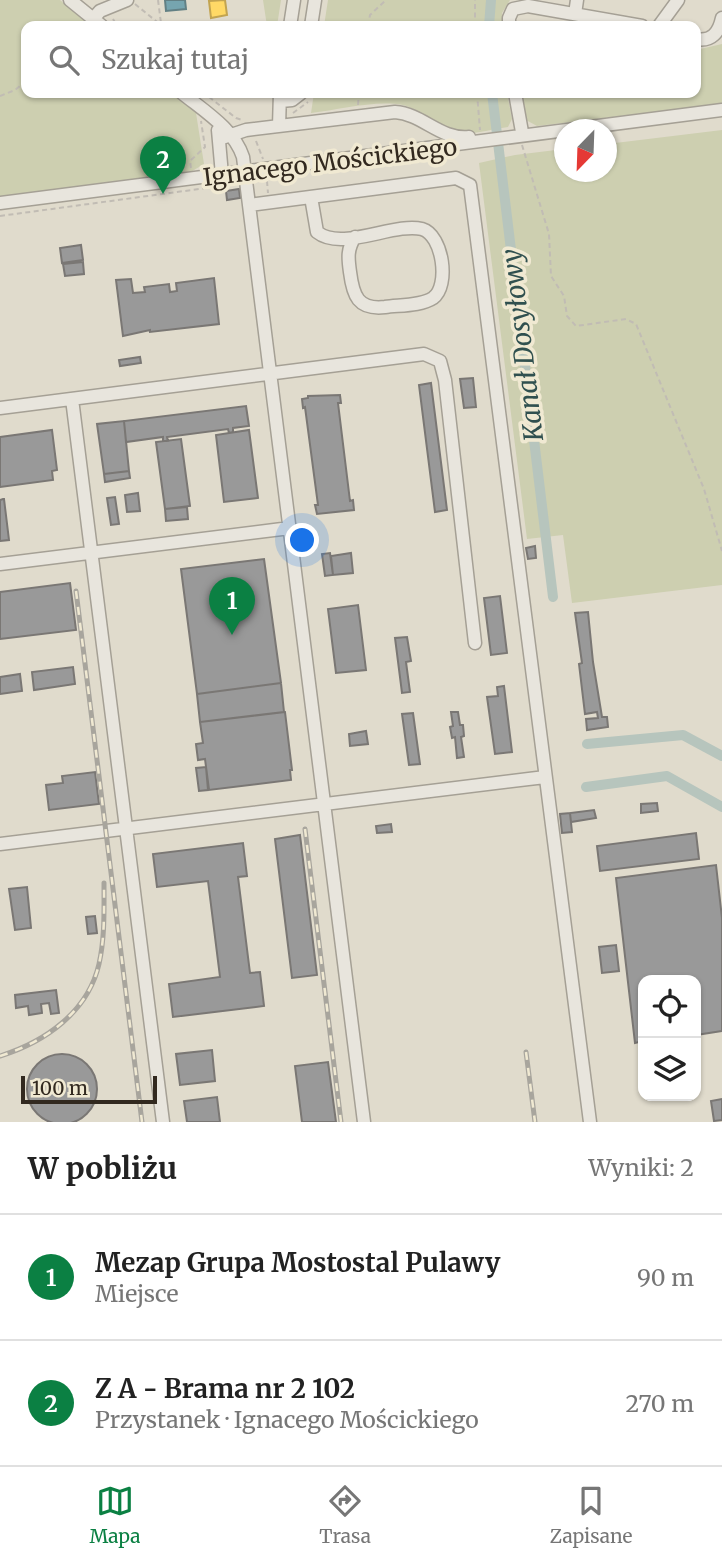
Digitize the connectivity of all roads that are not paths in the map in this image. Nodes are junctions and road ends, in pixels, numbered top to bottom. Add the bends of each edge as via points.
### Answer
1 (70, 0) edge
2 (294, 0) edge
3 (315, 0) edge
4 (577, 0) edge
5 (678, 0) edge
6 (131, 2) edge
7 (575, 14) junction
8 (722, 18) edge
9 (96, 21) edge
10 (98, 21) edge
11 (291, 21) edge
12 (312, 21) edge
13 (509, 21) edge
14 (614, 21) edge
15 (663, 21) edge
16 (701, 39) edge
17 (187, 98) edge
18 (281, 98) edge
19 (516, 98) edge
20 (722, 110) edge
21 (279, 123) junction
22 (432, 127) junction
23 (520, 135) junction
24 (225, 137) junction
25 (482, 138) junction
26 (425, 149) junction
27 (245, 171) junction
28 (222, 176) junction
29 (311, 197) junction
30 (0, 203) edge
31 (249, 205) junction
32 (355, 237) junction
33 (271, 374) junction
34 (72, 399) junction
35 (0, 408) edge
36 (290, 528) junction
37 (91, 553) junction
38 (0, 564) edge
39 (475, 643) dead end
40 (545, 777) junction
41 (324, 804) junction
42 (126, 829) junction
43 (0, 844) edge
44 (163, 1122) edge
45 (364, 1122) edge
46 (590, 1122) edge

1 - 9 street
2 - 11 street
3 - 12 street
4 - 7 street
5 - 15 street
6 - 10 street via 100,12
7 - 13 street via 518,6
7 - 14 street
8 - 16 street via 714,36
17 - 24 street via 218,123
18 - 21 street
19 - 23 street
20 - 23 street, Ignacego Mościckiego
21 - 22 street, Ignacego Mościckiego via 401,112
21 - 24 street, Ignacego Mościckiego
22 - 25 street, Ignacego Mościckiego via 456,138
22 - 26 street via 432,141
23 - 25 street, Ignacego Mościckiego
24 - 27 street via 239,145
24 - 28 street
25 - 26 street, Ignacego Mościckiego
26 - 27 street, Ignacego Mościckiego
27 - 28 street, Ignacego Mościckiego
27 - 31 street
28 - 30 street, Ignacego Mościckiego
29 - 31 street
29 - 32 street via 317,232 338,239
29 - 40 street via 456,178 470,185
31 - 33 street
32 - 32 street via 416,228 430,232 439,245 443,280 437,294 425,302 376,308 365,305 352,285 347,254
33 - 34 street
33 - 36 street
33 - 39 street via 424,354 440,361
34 - 35 street
34 - 37 street
36 - 37 street
36 - 41 street
37 - 38 street
37 - 42 street
40 - 41 street
40 - 46 street
41 - 42 street
41 - 45 street
42 - 43 street
42 - 44 street

